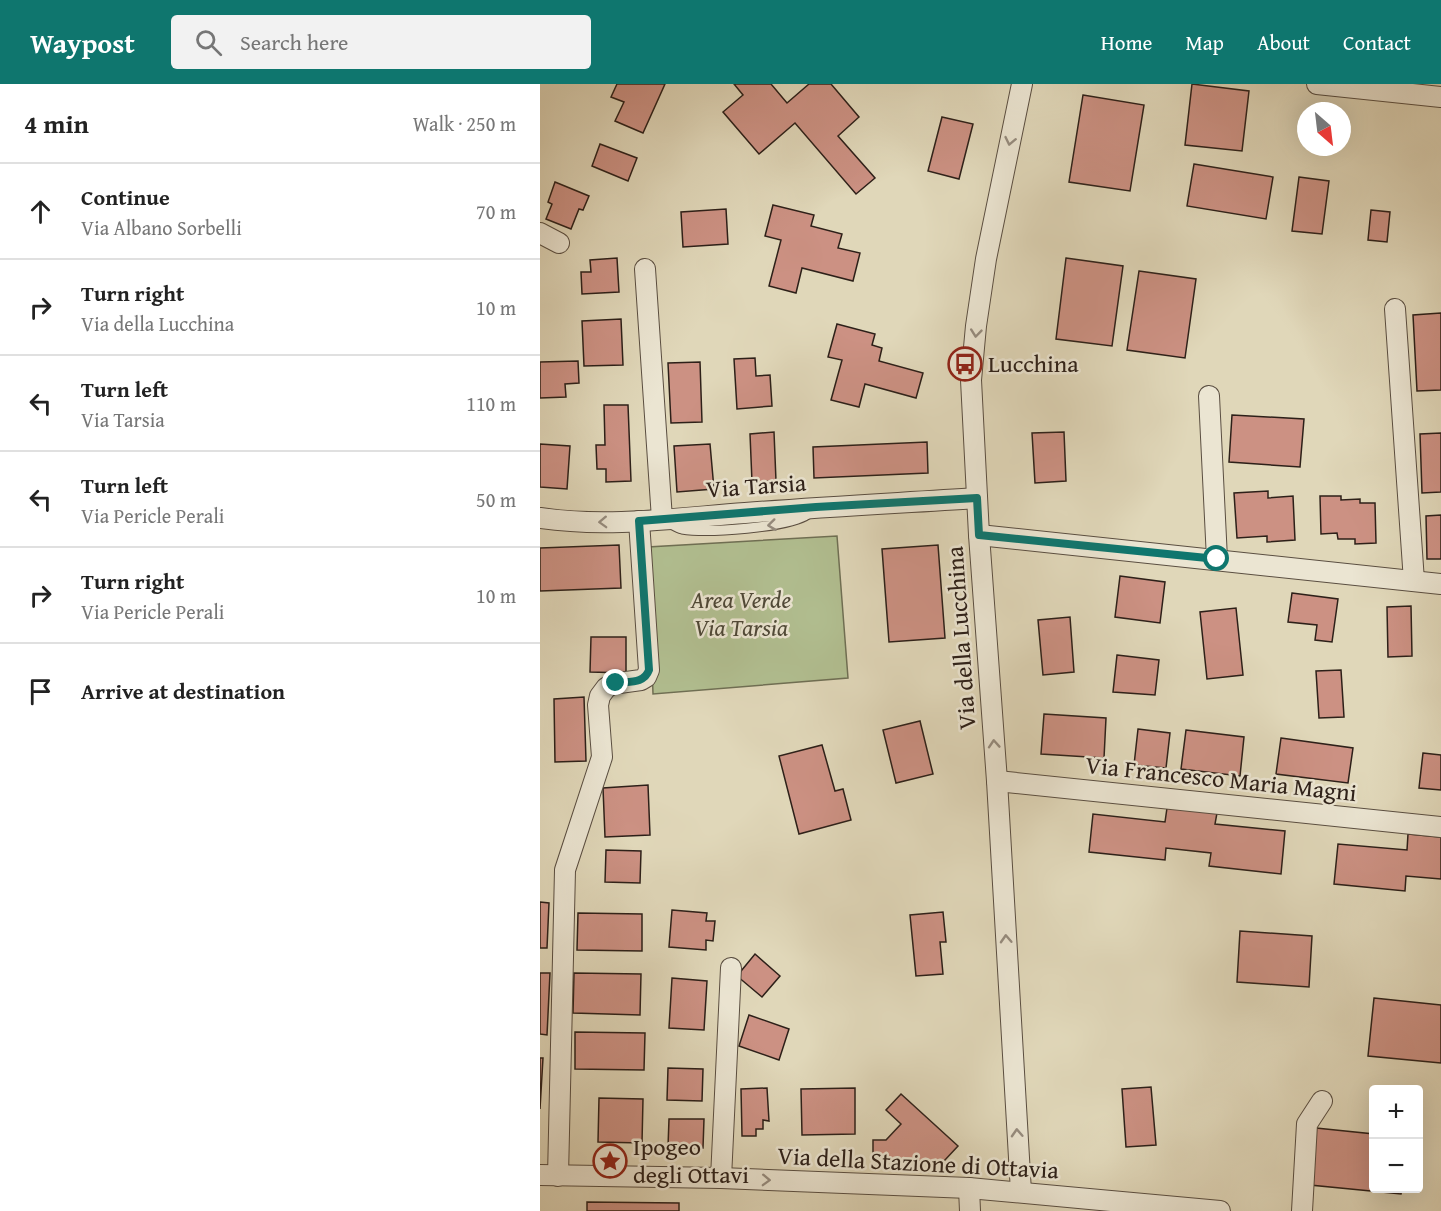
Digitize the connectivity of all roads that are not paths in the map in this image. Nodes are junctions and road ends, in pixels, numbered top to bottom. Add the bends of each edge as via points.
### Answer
1 (1022, 84) edge
2 (1317, 84) edge
3 (1441, 97) edge
4 (540, 233) edge
5 (559, 243) dead end
6 (645, 269) dead end
7 (1395, 309) dead end
8 (1209, 396) dead end
9 (977, 498) junction
10 (540, 518) edge
11 (662, 519) junction
12 (639, 521) junction
13 (979, 535) junction
14 (1217, 559) junction
15 (1414, 581) junction
16 (1441, 584) edge
17 (997, 781) junction
18 (1441, 827) edge
19 (730, 968) dead end
20 (1322, 1101) dead end
21 (549, 1175) edge
22 (721, 1178) junction
23 (969, 1188) junction
24 (1021, 1192) junction
25 (970, 1211) edge
26 (1220, 1211) edge
27 (1302, 1211) edge

1 -> 9 street, Via della Lucchina via 986,259 975,335 971,380
2 - 3 street
4 - 5 street
6 - 11 street
7 - 15 street
8 - 14 street
9 -> 11 street, Via Tarsia
9 - 13 street, Via della Lucchina
12 -> 10 street, Via Tarsia via 584,523
11 - 12 street, Via Tarsia
12 - 21 street via 649,670 640,680 608,687 600,696 602,757 564,870
13 - 14 street
17 -> 13 street, Via della Lucchina
14 - 15 street
15 - 16 street
17 - 18 street, Via Francesco Maria Magni
24 -> 17 street, Via della Lucchina
19 - 22 street
20 - 27 street via 1307,1124
21 - 22 street, Via della Stazione di Ottavia
22 -> 23 street, Via della Stazione di Ottavia
23 - 24 street, Via della Stazione di Ottavia
23 - 25 street
24 - 26 street, Via della Stazione di Ottavia

